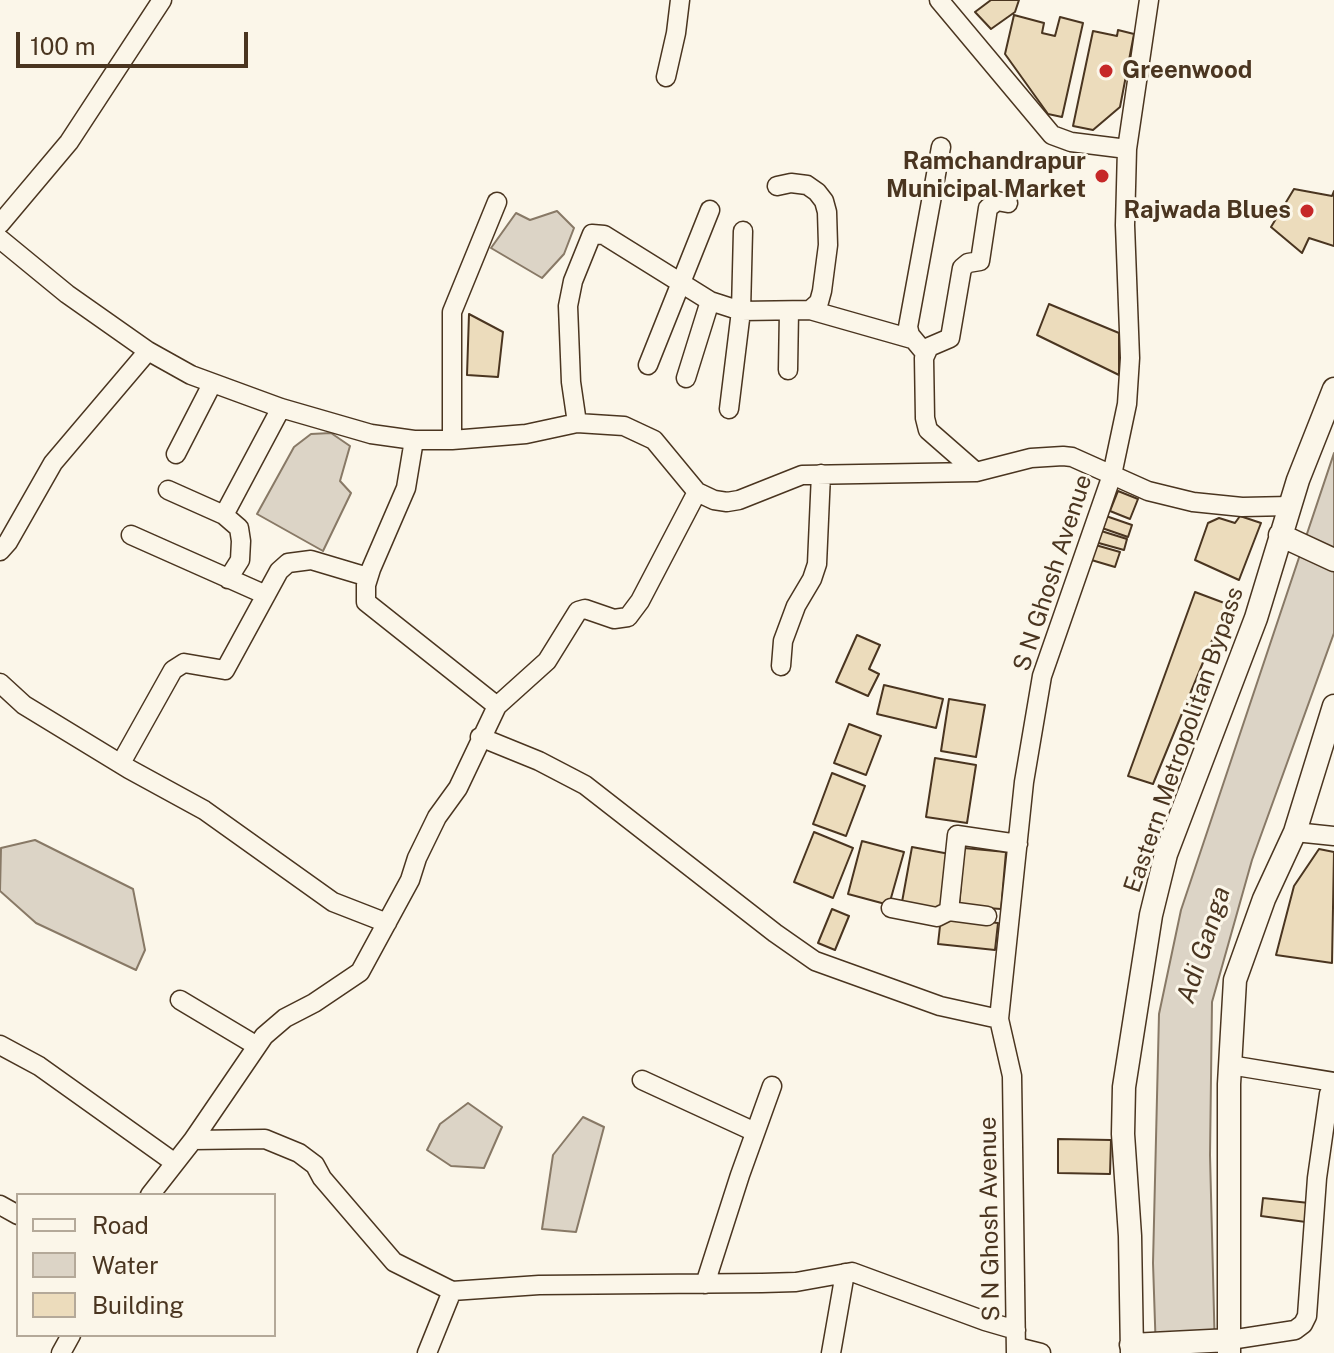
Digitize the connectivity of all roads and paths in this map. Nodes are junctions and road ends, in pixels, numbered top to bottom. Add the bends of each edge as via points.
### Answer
1 (162, 0) edge
2 (680, 0) edge
3 (939, 0) edge
4 (1149, 0) edge
5 (666, 77) dead end
6 (941, 147) dead end
7 (1127, 149) junction
8 (777, 186) dead end
9 (497, 202) dead end
10 (1008, 203) dead end
11 (710, 210) dead end
12 (0, 224) edge
13 (743, 231) dead end
14 (0, 239) edge
15 (682, 284) junction
16 (710, 301) junction
17 (810, 310) junction
18 (741, 311) junction
19 (789, 311) junction
20 (919, 346) junction
21 (148, 351) junction
22 (648, 365) dead end
23 (788, 370) dead end
24 (686, 378) dead end
25 (212, 384) junction
26 (1334, 389) edge
27 (281, 408) junction
28 (729, 409) dead end
29 (577, 423) junction
30 (414, 440) junction
31 (452, 440) junction
32 (176, 454) dead end
33 (976, 472) junction
34 (821, 474) junction
35 (1112, 475) junction
36 (168, 490) dead end
37 (697, 492) junction
38 (1290, 506) junction
39 (224, 515) junction
40 (131, 535) dead end
41 (1280, 535) junction
42 (0, 551) edge
43 (1334, 560) edge
44 (368, 577) junction
45 (228, 579) junction
46 (266, 595) junction
47 (781, 666) dead end
48 (0, 683) edge
49 (497, 706) junction
50 (1334, 706) edge
51 (480, 737) junction
52 (121, 763) junction
53 (1295, 832) junction
54 (1334, 836) edge
55 (1018, 844) junction
56 (891, 908) dead end
57 (949, 911) junction
58 (987, 916) dead end
59 (387, 923) junction
60 (180, 1000) dead end
61 (999, 1019) junction
62 (0, 1045) edge
63 (257, 1046) junction
64 (1230, 1065) junction
65 (642, 1080) dead end
66 (1334, 1084) edge
67 (772, 1086) dead end
68 (755, 1132) junction
69 (193, 1140) junction
70 (175, 1163) junction
71 (152, 1193) edge
72 (845, 1273) junction
73 (705, 1284) junction
74 (452, 1291) junction
75 (1016, 1343) edge
76 (1224, 1345) edge
77 (1132, 1349) edge
78 (427, 1353) edge
79 (831, 1353) edge
80 (1041, 1353) edge

1 - 12 street via 69,142
2 - 5 street
3 - 7 street via 1052,135
4 - 7 street, S N Ghosh Avenue
6 - 20 street via 908,327
7 - 35 street, S N Ghosh Avenue via 1130,369
8 - 17 street via 807,185 824,201 827,212 822,291
9 - 31 street via 452,312
10 - 20 street via 997,201 988,208 980,261 962,268 949,340
11 - 15 street
13 - 18 street
14 - 21 street
15 - 16 street
15 - 22 street
15 - 29 street via 604,235 590,236 568,306
16 - 18 street
16 - 24 street
17 - 19 street
17 - 20 street
18 - 19 street
18 - 28 street
19 - 23 street
20 - 33 street via 928,430
21 - 25 street
21 - 42 street via 53,463
25 - 27 street
25 - 32 street
26 - 38 main road, Eastern Metropolitan Bypass
27 - 30 street via 371,434
27 - 39 street
29 - 31 street via 526,434
29 - 37 street via 644,433
30 - 31 street
30 - 44 street via 402,503
33 - 34 street
33 - 35 street via 1063,456
34 - 37 street via 794,477 727,502
34 - 47 street via 817,564 783,641
35 - 38 street via 1193,502
35 - 55 street, S N Ghosh Avenue via 1042,676
36 - 39 street
37 - 49 street via 628,617 578,611 547,661
38 - 41 main road, Eastern Metropolitan Bypass
39 - 45 street via 239,528 241,541 240,560
40 - 45 street
41 - 43 main road
41 - 77 main road, Eastern Metropolitan Bypass via 1256,618 1162,868 1151,915 1124,1087
44 - 46 street via 311,560 288,563
44 - 49 street via 366,602
45 - 46 street
46 - 52 street via 225,670 184,663 173,670
48 - 52 street via 24,705
49 - 51 street
50 - 53 main road
51 - 59 street
51 - 61 street via 585,785 815,961 940,1006
52 - 59 street via 204,810 333,902
53 - 54 street
53 - 64 main road via 1235,980
55 - 57 street via 957,835
55 - 61 street, S N Ghosh Avenue
56 - 57 street via 937,917
57 - 58 street
59 - 63 street via 360,972 285,1018
60 - 63 street
61 - 75 street, S N Ghosh Avenue via 1012,1076
62 - 70 street via 39,1066
63 - 69 street
64 - 66 street
64 - 76 main road
65 - 68 street
66 - 76 street via 1317,1178 1307,1316 1295,1330
67 - 68 street
68 - 73 street
69 - 70 street
69 - 74 street via 265,1139 299,1153 315,1165 394,1262
70 - 71 street
72 - 73 street via 796,1282
72 - 75 street via 890,1284 985,1321
72 - 79 street
73 - 74 street
74 - 78 street
75 - 80 street
76 - 77 main road, Eastern Metropolitan Bypass via 1159,1343

